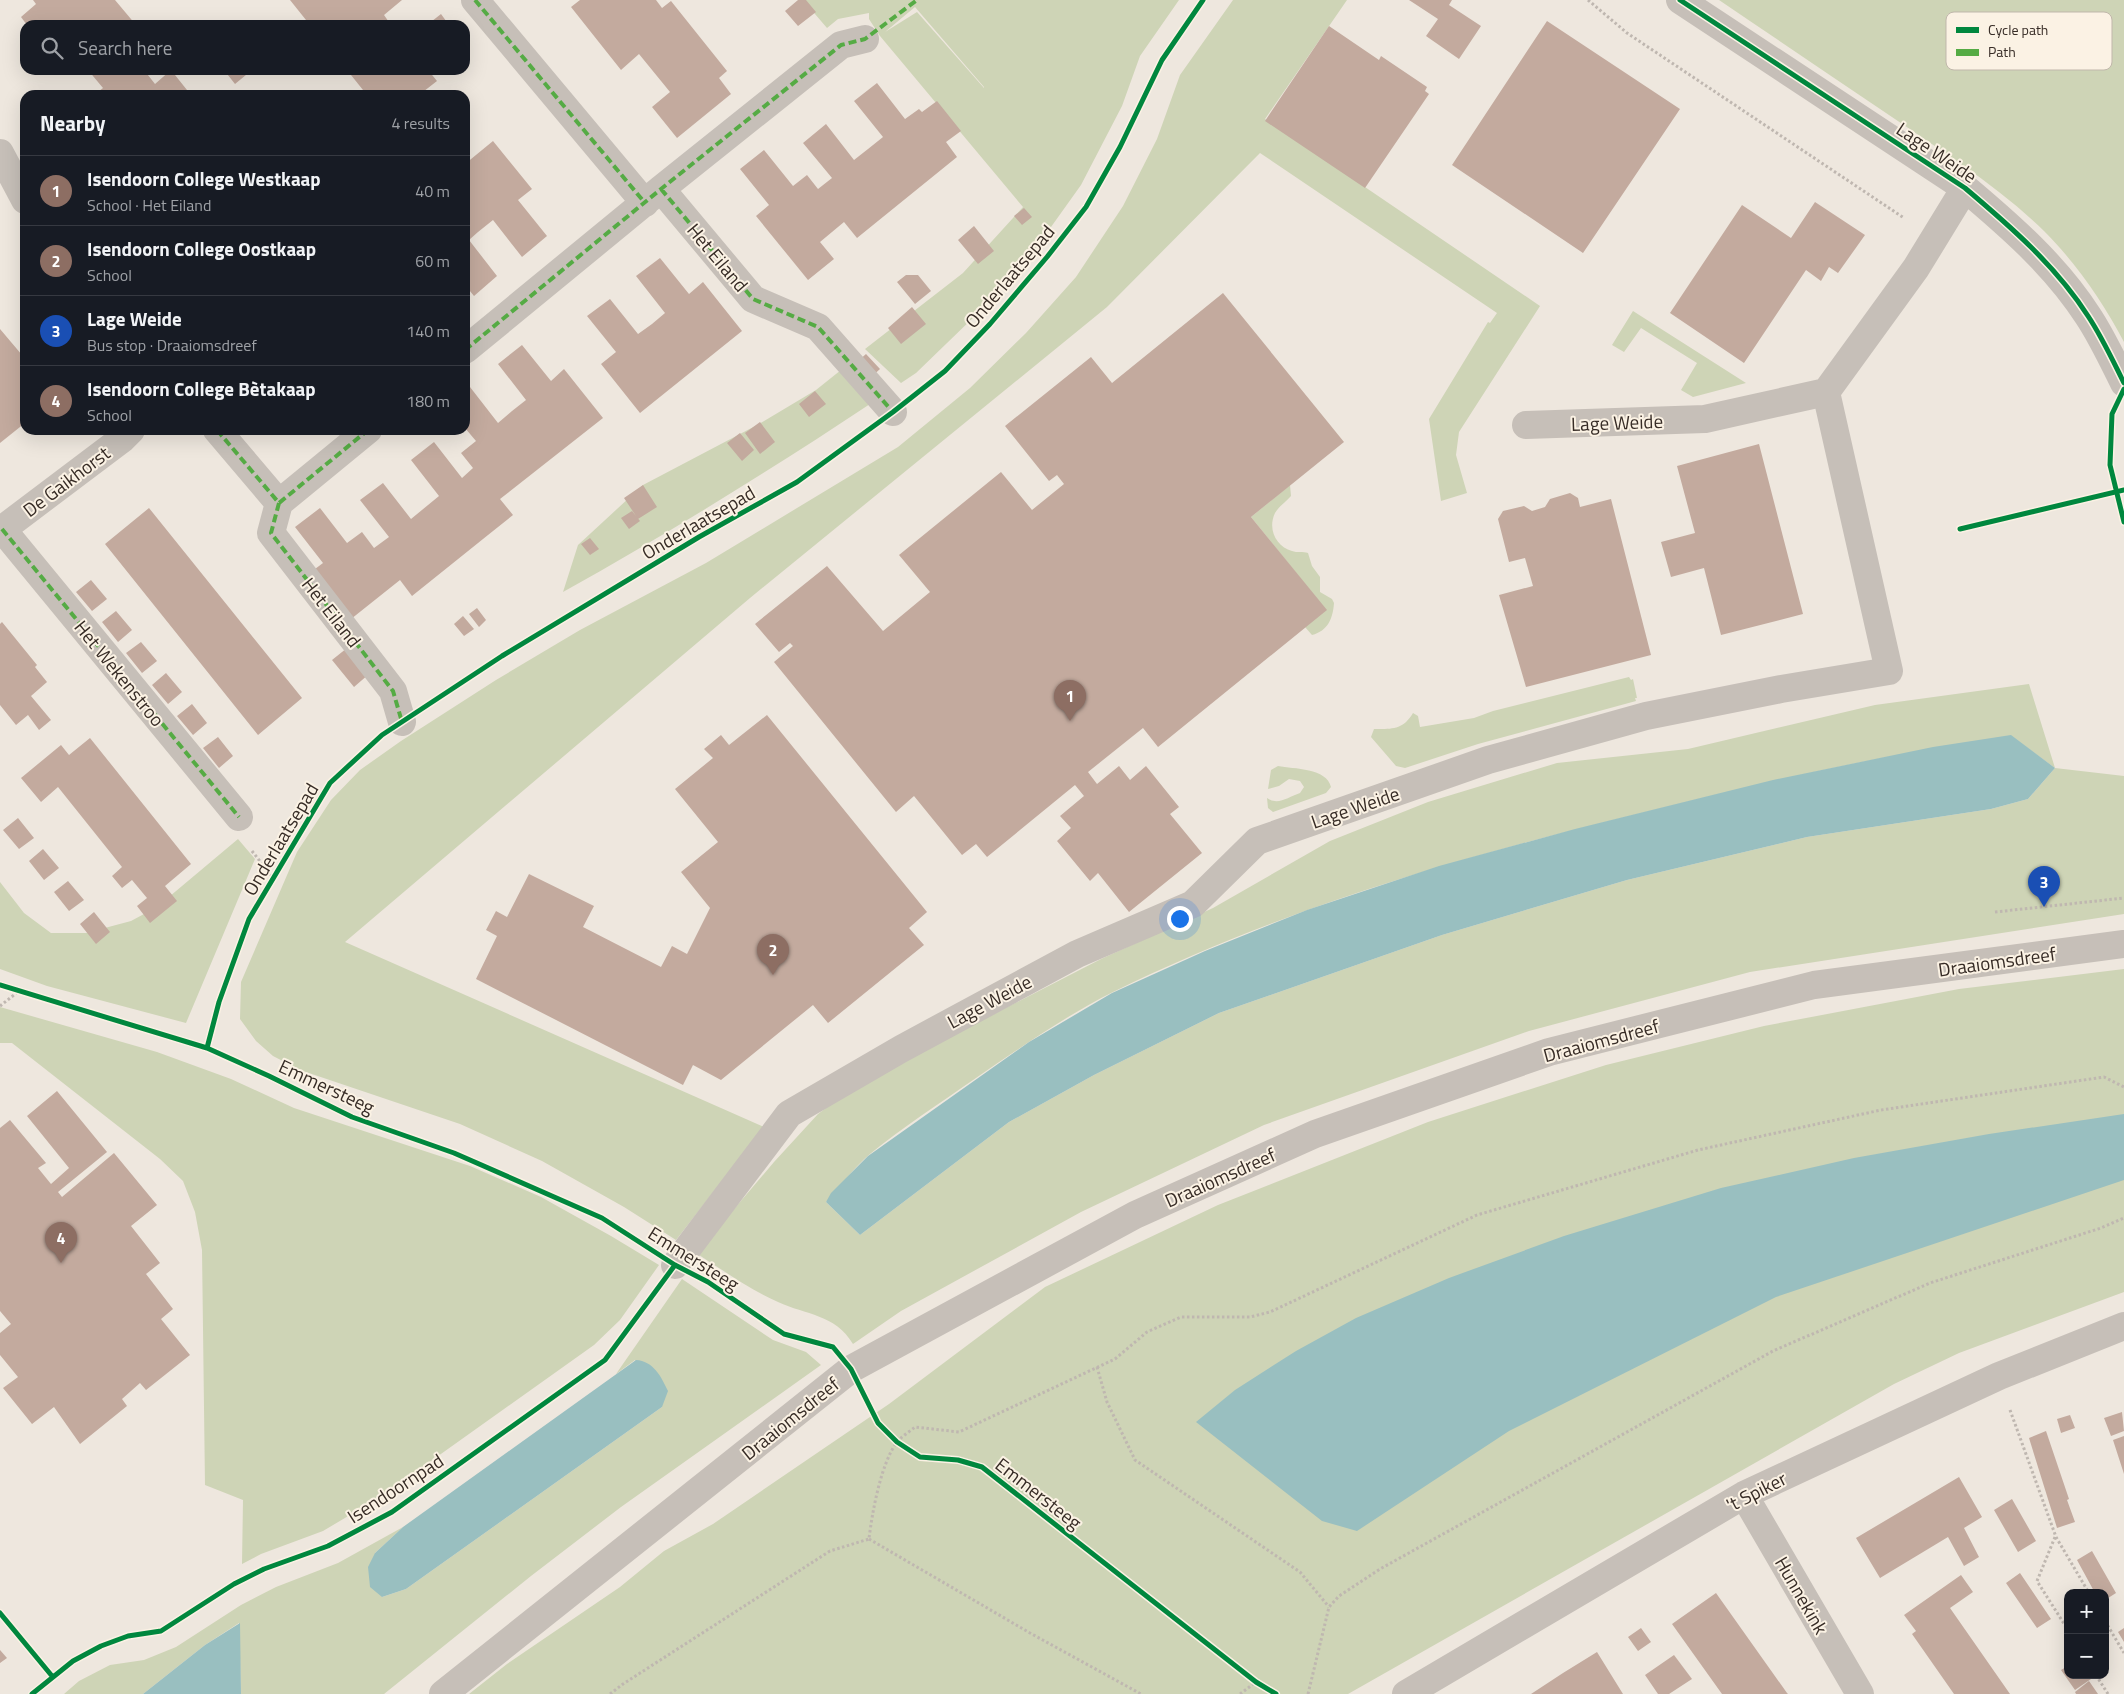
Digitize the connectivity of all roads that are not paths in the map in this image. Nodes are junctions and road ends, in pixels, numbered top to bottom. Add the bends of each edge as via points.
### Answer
1 (475, 0) edge
2 (1680, 0) edge
3 (866, 39) dead end
4 (0, 153) edge
5 (1965, 188) junction
6 (20, 191) edge
7 (653, 196) junction
8 (470, 346) edge
9 (2124, 383) edge
10 (1826, 392) junction
11 (893, 412) dead end
12 (1526, 425) dead end
13 (126, 435) edge
14 (221, 435) edge
15 (362, 435) edge
16 (279, 503) junction
17 (1, 530) edge
18 (402, 722) dead end
19 (239, 817) dead end
20 (2124, 944) edge
21 (675, 1265) dead end
22 (2124, 1326) edge
23 (1744, 1495) junction
24 (443, 1694) edge
25 (1406, 1694) edge
26 (1860, 1694) edge

1 - 7 street, Het Eiland
2 - 5 street, Lage Weide
3 - 7 street via 841,45
4 - 6 street
5 - 9 street, Lage Weide via 2008,224 2060,279 2088,316
5 - 10 street, Lage Weide via 1916,268
7 - 8 street
7 - 11 street, Het Eiland via 753,299 818,327
10 - 12 street, Lage Weide via 1705,419
10 - 21 street, Lage Weide via 1889,671 1646,716 1488,760 1258,841 1192,904 1077,954 789,1114
13 - 17 street, De Gaikhorst
14 - 16 street
15 - 16 street
16 - 18 street, Het Eiland via 270,533 393,691
17 - 19 street, Het Wekenstroo
20 - 24 street, Draaiomsdreef via 1814,985 1549,1052 1306,1138 1136,1215 851,1369
22 - 23 street, 't Spiker via 1999,1376
23 - 25 street, 't Spiker
23 - 26 street, Hunnekink

